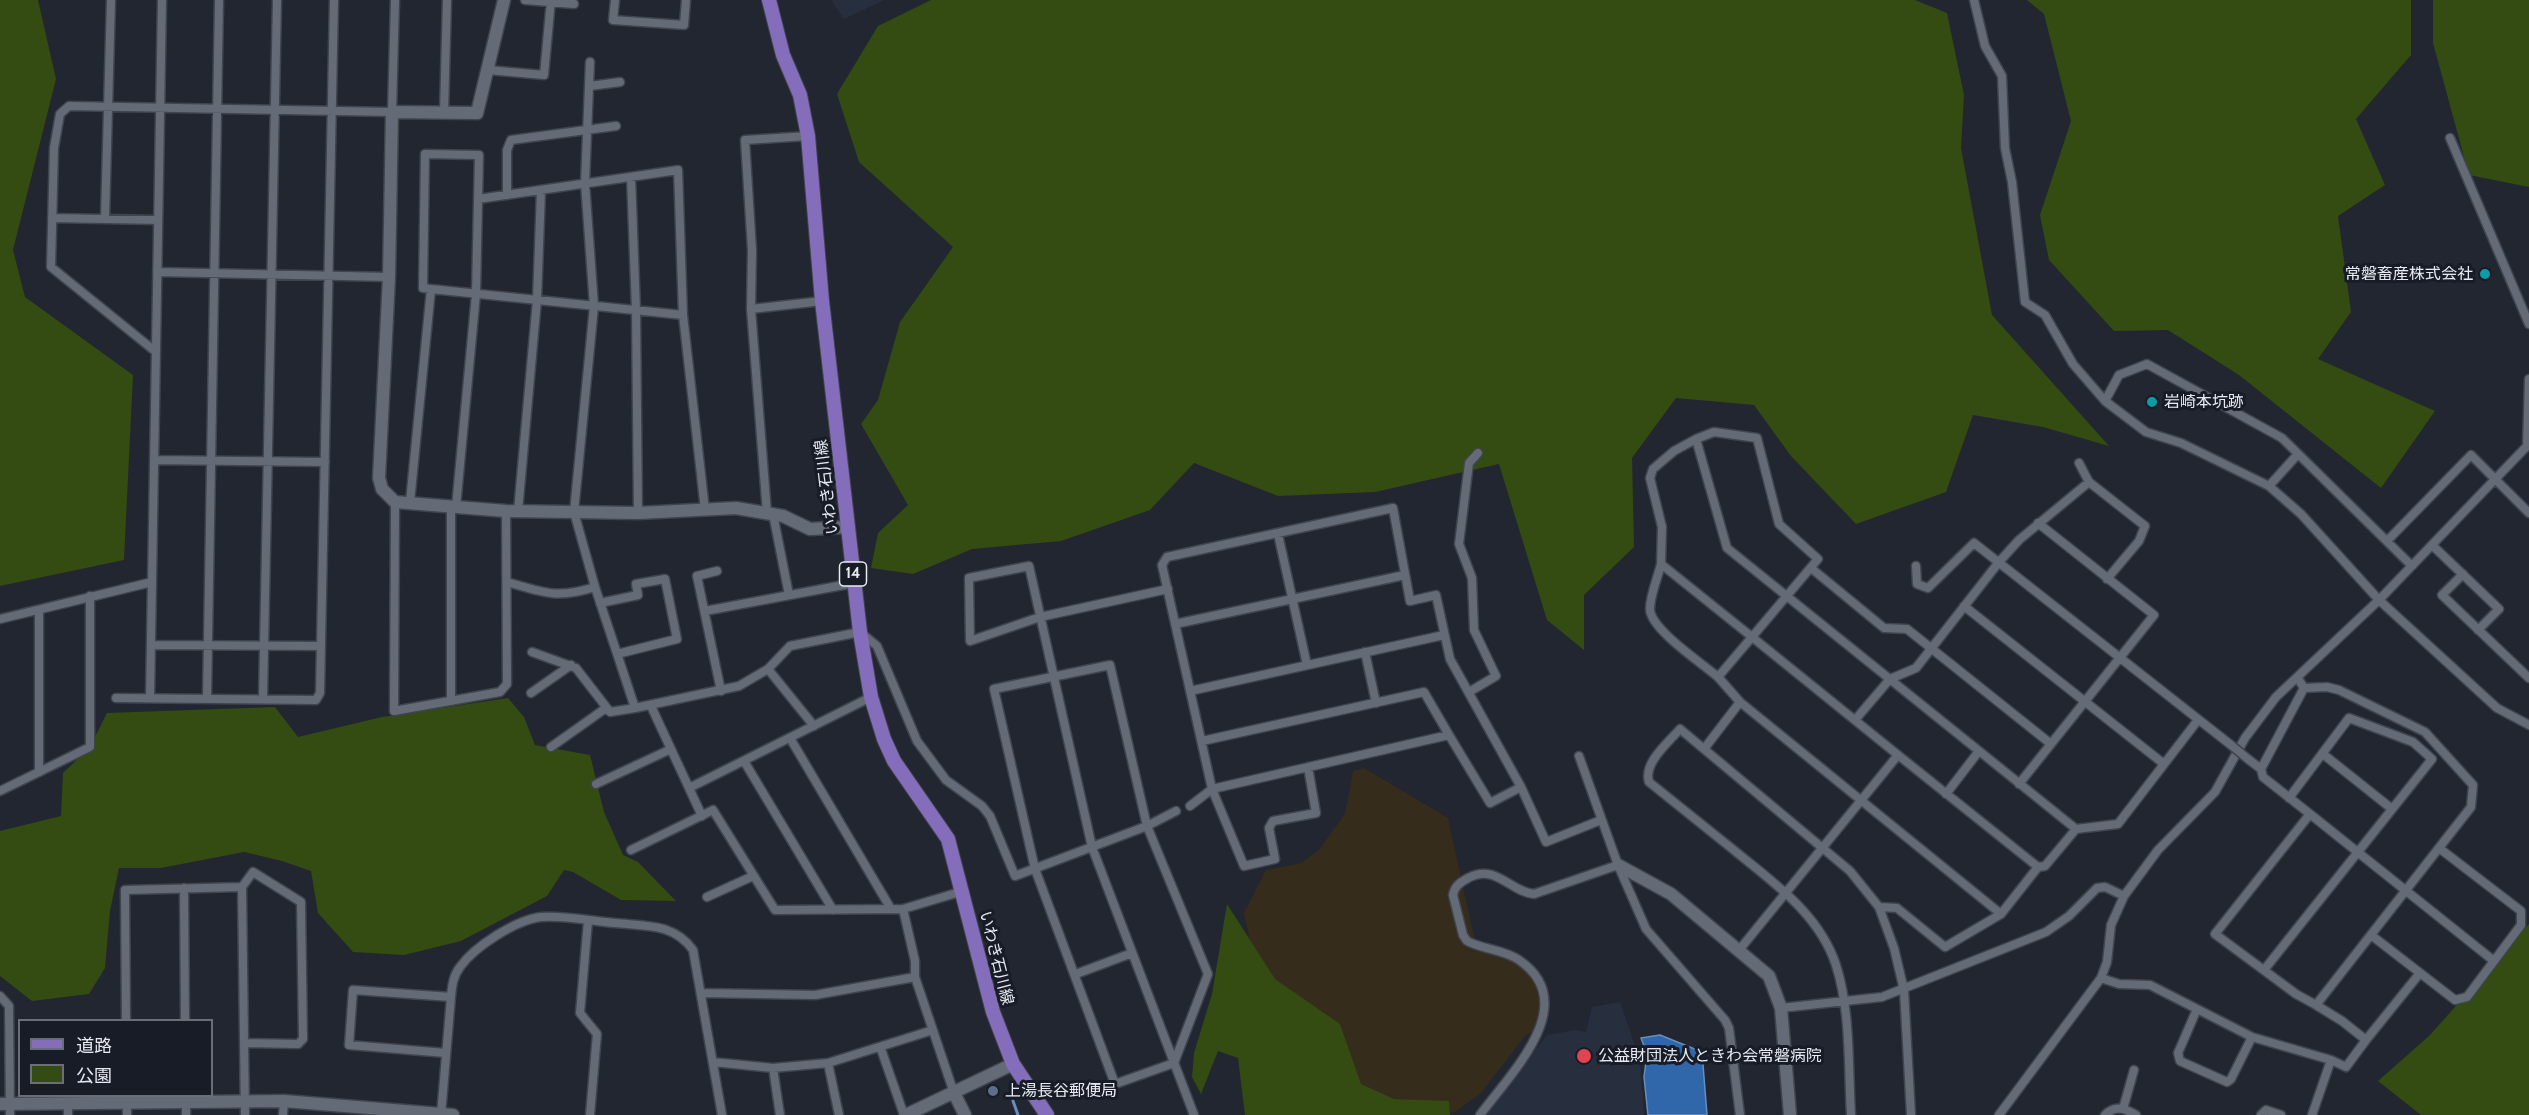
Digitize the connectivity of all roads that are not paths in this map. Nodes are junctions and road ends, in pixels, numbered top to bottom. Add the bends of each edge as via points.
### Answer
1 (111, 0) edge
2 (162, 0) edge
3 (219, 0) edge
4 (277, 0) edge
5 (333, 0) edge
6 (395, 0) edge
7 (447, 0) edge
8 (504, 0) edge
9 (525, 0) edge
10 (615, 0) edge
11 (686, 0) edge
12 (769, 0) edge
13 (1974, 0) edge
14 (551, 1) edge
15 (574, 4) dead end
16 (590, 62) dead end
17 (488, 70) junction
18 (620, 82) dead end
19 (590, 86) junction
20 (108, 107) junction
21 (160, 108) junction
22 (218, 109) junction
23 (275, 110) junction
24 (332, 111) junction
25 (392, 112) junction
26 (444, 113) junction
27 (616, 126) dead end
28 (589, 130) junction
29 (808, 136) junction
30 (2450, 138) dead end
31 (631, 177) junction
32 (585, 183) junction
33 (541, 190) junction
34 (507, 195) junction
35 (478, 199) junction
36 (52, 218) junction
37 (105, 218) junction
38 (158, 220) junction
39 (157, 272) junction
40 (214, 274) junction
41 (272, 275) junction
42 (328, 276) junction
43 (388, 277) junction
44 (430, 289) junction
45 (476, 294) junction
46 (537, 300) junction
47 (822, 301) junction
48 (594, 306) junction
49 (751, 309) junction
50 (636, 310) junction
51 (684, 315) junction
52 (2529, 324) edge
53 (156, 352) junction
54 (2529, 379) edge
55 (2105, 401) junction
56 (1696, 439) junction
57 (2528, 446) edge
58 (1478, 453) dead end
59 (2298, 454) junction
60 (154, 460) junction
61 (211, 461) junction
62 (268, 462) junction
63 (325, 462) junction
64 (2079, 463) dead end
65 (2497, 480) junction
66 (2089, 482) junction
67 (2270, 486) junction
68 (395, 501) junction
69 (410, 502) junction
70 (454, 507) junction
71 (705, 510) junction
72 (512, 511) junction
73 (574, 512) junction
74 (638, 513) junction
75 (770, 513) junction
76 (2529, 513) edge
77 (2038, 523) junction
78 (848, 527) junction
79 (1278, 534) junction
80 (2387, 541) junction
81 (2433, 545) junction
82 (1999, 562) junction
83 (1661, 564) junction
84 (1916, 566) dead end
85 (2412, 566) junction
86 (1811, 568) junction
87 (717, 571) dead end
88 (2463, 574) junction
89 (1405, 575) junction
90 (2108, 579) junction
91 (152, 582) junction
92 (507, 582) junction
93 (854, 583) junction
94 (595, 587) junction
95 (1168, 589) junction
96 (789, 595) junction
97 (1787, 596) junction
98 (90, 597) junction
99 (1293, 599) junction
100 (2379, 600) junction
101 (600, 603) junction
102 (1964, 606) junction
103 (39, 610) junction
104 (705, 611) junction
105 (1040, 617) junction
106 (0, 619) edge
107 (1175, 624) junction
108 (2478, 630) junction
109 (860, 632) junction
110 (1444, 635) junction
111 (1752, 637) junction
112 (150, 645) junction
113 (208, 645) junction
114 (264, 646) junction
115 (321, 646) junction
116 (1931, 648) junction
117 (532, 652) dead end
118 (1365, 652) junction
119 (617, 654) junction
120 (2120, 658) junction
121 (571, 665) junction
122 (1307, 665) junction
123 (768, 669) junction
124 (1054, 676) junction
125 (2297, 676) junction
126 (1718, 677) junction
127 (2529, 678) edge
128 (1890, 679) junction
129 (2304, 688) junction
130 (721, 691) junction
131 (1190, 691) junction
132 (1469, 692) junction
133 (531, 693) dead end
134 (871, 697) junction
135 (116, 698) dead end
136 (150, 698) junction
137 (207, 698) junction
138 (263, 698) junction
139 (451, 701) junction
140 (2085, 701) junction
141 (1740, 702) junction
142 (1376, 703) junction
143 (651, 706) junction
144 (606, 708) junction
145 (635, 708) junction
146 (1855, 720) junction
147 (2198, 720) junction
148 (2529, 725) edge
149 (814, 726) junction
150 (1449, 735) junction
151 (790, 738) junction
152 (1202, 741) junction
153 (2051, 744) junction
154 (551, 747) dead end
155 (1704, 748) junction
156 (671, 749) junction
157 (1978, 751) junction
158 (2323, 754) junction
159 (1898, 755) junction
160 (1579, 756) dead end
161 (744, 761) junction
162 (2164, 764) junction
163 (1308, 767) junction
164 (2261, 769) junction
165 (39, 772) junction
166 (596, 784) dead end
167 (2019, 784) junction
168 (1521, 787) junction
169 (689, 788) junction
170 (1212, 789) junction
171 (0, 791) edge
172 (1946, 794) junction
173 (2289, 798) junction
174 (1861, 800) junction
175 (1190, 806) dead end
176 (2392, 809) junction
177 (1176, 811) dead end
178 (2310, 814) junction
179 (702, 816) junction
180 (1600, 820) junction
181 (1147, 826) junction
182 (2076, 829) junction
183 (1092, 847) junction
184 (1823, 847) junction
185 (2439, 848) junction
186 (631, 850) dead end
187 (2358, 852) junction
188 (1618, 865) junction
189 (2038, 867) junction
190 (1035, 868) junction
191 (753, 876) junction
192 (242, 887) junction
193 (184, 888) junction
194 (963, 891) junction
195 (2406, 891) junction
196 (1786, 892) junction
197 (2124, 896) junction
198 (707, 897) dead end
199 (1879, 908) junction
200 (891, 909) junction
201 (903, 909) junction
202 (833, 910) junction
203 (2001, 914) junction
204 (588, 921) junction
205 (2371, 935) junction
206 (1740, 949) junction
207 (1132, 953) junction
208 (2494, 961) junction
209 (2264, 970) junction
210 (2420, 973) junction
211 (1076, 974) junction
212 (915, 977) junction
213 (2101, 978) junction
214 (1904, 990) junction
215 (701, 993) junction
216 (0, 996) edge
217 (451, 997) junction
218 (1844, 1002) junction
219 (2316, 1005) junction
220 (1781, 1008) junction
221 (2197, 1009) junction
222 (126, 1019) edge
223 (185, 1019) edge
224 (933, 1030) junction
225 (2252, 1037) junction
226 (2366, 1040) junction
227 (244, 1043) junction
228 (881, 1049) junction
229 (446, 1053) junction
230 (2331, 1060) junction
231 (713, 1062) junction
232 (828, 1063) junction
233 (1174, 1063) junction
234 (1012, 1064) junction
235 (773, 1068) junction
236 (2134, 1070) dead end
237 (954, 1093) junction
238 (186, 1099) edge
239 (245, 1101) junction
240 (284, 1101) junction
241 (127, 1104) edge
242 (7, 1108) edge
243 (68, 1109) edge
244 (2123, 1109) junction
245 (186, 1115) edge
246 (245, 1115) edge
247 (283, 1115) edge
248 (445, 1115) edge
249 (590, 1115) edge
250 (722, 1115) edge
251 (780, 1115) edge
252 (839, 1115) edge
253 (905, 1115) edge
254 (965, 1115) edge
255 (1047, 1115) edge
256 (1194, 1115) edge
257 (1480, 1115) edge
258 (1740, 1115) edge
259 (1790, 1115) edge
260 (1851, 1115) edge
261 (1911, 1115) edge
262 (1999, 1115) edge
263 (2105, 1115) edge
264 (2136, 1115) edge
265 (2261, 1115) edge
266 (2281, 1115) edge
267 (2312, 1115) edge

1 - 20 street
2 - 21 street
3 - 22 street
4 - 23 street
5 - 24 street
6 - 25 street
7 - 26 street
8 - 17 street
9 - 14 street
10 - 11 street via 613,20 684,25
12 - 29 main road, いわき石川線 / 14 via 783,55 800,95
13 - 55 street via 1985,46 2002,76 2005,148 2025,302 2045,315 2073,364
14 - 15 street
14 - 17 street via 544,75
16 - 19 street
17 - 26 street via 477,113
18 - 19 street
19 - 28 street
20 - 21 street
20 - 36 street via 69,106 60,114 54,148
20 - 37 street
21 - 22 street
21 - 38 street
22 - 23 street
22 - 40 street
23 - 24 street
23 - 41 street
24 - 25 street
24 - 42 street
25 - 26 street
25 - 43 street
27 - 28 street
28 - 32 street
28 - 34 street via 511,140 507,150
29 - 47 main road, いわき石川線 / 14
29 - 49 street via 745,140 752,250
30 - 52 street
31 - 32 street
31 - 50 street
31 - 51 street via 678,170
32 - 33 street
32 - 48 street
33 - 34 street
33 - 46 street
34 - 35 street
35 - 44 street via 479,155 425,154 423,288
35 - 45 street
36 - 37 street
36 - 53 street via 51,267
37 - 38 street
38 - 39 street
39 - 40 street
39 - 53 street
40 - 41 street
40 - 61 street
41 - 42 street
41 - 62 street
42 - 43 street
42 - 63 street
43 - 68 street via 378,478 382,489
44 - 45 street
44 - 69 street
45 - 46 street
45 - 70 street
46 - 48 street
46 - 72 street
47 - 49 street
47 - 78 main road, いわき石川線 / 14
48 - 50 street
48 - 73 street
49 - 75 street
50 - 51 street
50 - 74 street
51 - 71 street
53 - 60 street
54 - 57 street
55 - 59 street via 2119,375 2147,364 2282,438
55 - 67 street via 2146,432 2181,442
56 - 83 street via 1674,451 1653,469 1650,478 1662,527
56 - 86 street via 1714,432 1757,438 1779,524 1818,559
56 - 97 street via 1727,548
57 - 65 street
58 - 132 street via 1469,463 1459,544 1472,578 1474,630 1496,676
59 - 67 street
59 - 80 street
60 - 61 street
60 - 91 street
61 - 62 street
61 - 113 street
62 - 63 street
62 - 114 street
63 - 115 street
64 - 66 street
65 - 76 street
65 - 80 street via 2471,455
65 - 81 street
66 - 77 street
66 - 90 street via 2145,526 2139,541
67 - 100 street via 2301,514
68 - 69 street
68 - 139 street via 394,711
69 - 70 street
70 - 72 street
70 - 139 street
71 - 74 street
71 - 75 street via 736,508
72 - 73 street
72 - 92 street
73 - 74 street
73 - 94 street
75 - 78 street via 810,529
75 - 96 street
77 - 82 street
77 - 90 street
78 - 93 main road, いわき石川線 / 14
79 - 89 street via 1393,508
79 - 95 street via 1167,557 1162,565
79 - 99 street
80 - 85 street
81 - 85 street
81 - 88 street
82 - 84 street via 1974,543 1928,588 1917,584
82 - 102 street
82 - 120 street
83 - 111 street
83 - 126 street via 1650,609 1652,619
85 - 100 street
86 - 97 street
86 - 116 street via 1884,628 1908,629
87 - 104 street via 697,576
88 - 108 street via 2499,609
88 - 108 street via 2442,595
89 - 99 street
89 - 110 street via 1410,602 1436,596
90 - 120 street via 2154,615
91 - 98 street
91 - 112 street
92 - 94 street via 548,594 569,595
92 - 139 street via 505,689
93 - 96 street
93 - 109 main road, いわき石川線 / 14
94 - 101 street
95 - 105 street
95 - 107 street
96 - 104 street
97 - 111 street
97 - 128 street
98 - 103 street
98 - 165 street via 90,747
99 - 107 street
99 - 122 street
100 - 125 street
100 - 148 street via 2497,708
101 - 119 street
101 - 119 street via 638,595 636,584 665,579 677,639
102 - 116 street
102 - 140 street
103 - 106 street
103 - 165 street
104 - 130 street
105 - 105 street via 970,641 969,578 1029,566
105 - 124 street
107 - 131 street
108 - 127 street
109 - 123 street via 790,646
109 - 134 main road, いわき石川線 / 14
109 - 190 street via 877,646 917,741 946,780 990,816 1015,876
110 - 118 street
110 - 132 street via 1449,659
111 - 126 street
111 - 146 street
112 - 113 street
112 - 136 street
113 - 114 street
113 - 137 street
114 - 115 street
114 - 138 street
115 - 138 street via 320,693 316,700
116 - 128 street via 1916,668
116 - 153 street
117 - 121 street
118 - 122 street
118 - 142 street
119 - 145 street
120 - 140 street
120 - 147 street
121 - 133 street
121 - 144 street
122 - 131 street
123 - 130 street via 739,686
123 - 149 street
124 - 181 street via 1110,665
124 - 183 street
124 - 190 street via 994,689
125 - 129 street
125 - 197 street via 2256,723 2215,792 2158,850
126 - 141 street
128 - 146 street
128 - 157 street
129 - 164 street
129 - 185 street via 2339,690 2417,727 2473,785 2471,807
130 - 143 street
131 - 152 street
132 - 168 street
134 - 149 street
134 - 194 main road, いわき石川線 / 14 via 894,761 948,839
135 - 136 street
136 - 137 street
137 - 138 street
140 - 153 street
140 - 162 street
141 - 155 street
141 - 174 street
142 - 150 street via 1424,693
142 - 152 street
143 - 145 street
143 - 156 street
144 - 145 street via 610,712
144 - 154 street
146 - 159 street
147 - 162 street
147 - 164 street, bridge
149 - 151 street
150 - 163 street
150 - 168 street via 1490,803
151 - 161 street
151 - 200 street
152 - 170 street
153 - 167 street
155 - 184 street
155 - 196 street via 1680,729 1650,765 1649,782
156 - 166 street
156 - 169 street
157 - 167 street
157 - 172 street
158 - 173 street
158 - 176 street
158 - 176 street via 2349,718 2413,742 2432,759
159 - 172 street
159 - 174 street
160 - 180 street
161 - 169 street
161 - 202 street
162 - 182 street via 2118,824
163 - 170 street
163 - 170 street via 1316,813 1273,821 1269,828 1275,859 1244,866
164 - 173 street via 2263,777
165 - 171 street
167 - 182 street
168 - 180 street via 1545,842
169 - 179 street
170 - 175 street
172 - 189 street
173 - 178 street
174 - 184 street
174 - 203 street
176 - 187 street
177 - 181 street
178 - 187 street
178 - 209 street via 2215,934
179 - 186 street
179 - 191 street via 713,810
180 - 188 street
181 - 183 street
181 - 233 street via 1208,974
182 - 189 street via 2045,866
183 - 190 street
183 - 207 street
184 - 196 street
184 - 199 street via 1850,871
185 - 195 street
185 - 208 street via 2521,910 2522,924
187 - 195 street
187 - 209 street
188 - 206 street via 1671,894
188 - 257 street via 1534,894 1526,894 1499,877 1484,873 1477,873 1454,889 1463,936 1467,941 1518,959 1534,975 1546,1005 1540,1032
188 - 258 street via 1646,929 1729,1028
189 - 203 street
190 - 211 street
191 - 198 street
191 - 202 street via 775,910
192 - 193 street
192 - 227 street
192 - 227 street via 253,872 301,902 303,1038 298,1044
193 - 222 street via 124,890
193 - 223 street
194 - 201 street
194 - 234 main road, いわき石川線 / 14 via 983,983
195 - 205 street
195 - 208 street
196 - 206 street
196 - 218 street via 1826,939
197 - 213 street via 2111,925
197 - 214 street via 2105,887 2097,888 2046,932
199 - 203 street via 1897,908 1945,947
199 - 214 street
200 - 201 street
200 - 202 street
201 - 212 street
204 - 215 street via 664,927 680,935 693,950
204 - 217 street via 544,917 516,924 468,958 453,981
204 - 249 street via 580,1013 597,1034
205 - 210 street
205 - 219 street
206 - 220 street via 1769,976
207 - 211 street
207 - 233 street
208 - 210 street via 2467,997 2455,1000
209 - 219 street
210 - 226 street
211 - 233 street via 1115,1084
212 - 215 street via 815,995
212 - 224 street
213 - 221 street via 2119,984 2150,985
213 - 262 street
214 - 218 street
214 - 261 street
215 - 231 street
216 - 242 street via 9,1006
217 - 229 street
217 - 229 street via 353,990 349,1045
218 - 220 street
218 - 260 street
219 - 226 street
220 - 259 street
221 - 225 street
221 - 225 street via 2178,1053 2180,1061 2227,1082
224 - 228 street
224 - 237 street
225 - 230 street
226 - 230 street via 2346,1067
227 - 239 street
228 - 232 street
228 - 253 street
229 - 248 street
230 - 267 street
231 - 235 street
231 - 250 street
232 - 235 street
232 - 252 street
233 - 256 street
234 - 237 street
234 - 255 main road, いわき石川線 / 14
235 - 251 street
236 - 244 street
237 - 253 street
237 - 254 street
238 - 239 street
238 - 241 street
238 - 245 street
239 - 240 street
239 - 246 street
240 - 247 street
240 - 248 street
241 - 243 street
242 - 243 street
244 - 263 street via 2111,1109
244 - 264 street
265 - 266 street via 2266,1110

